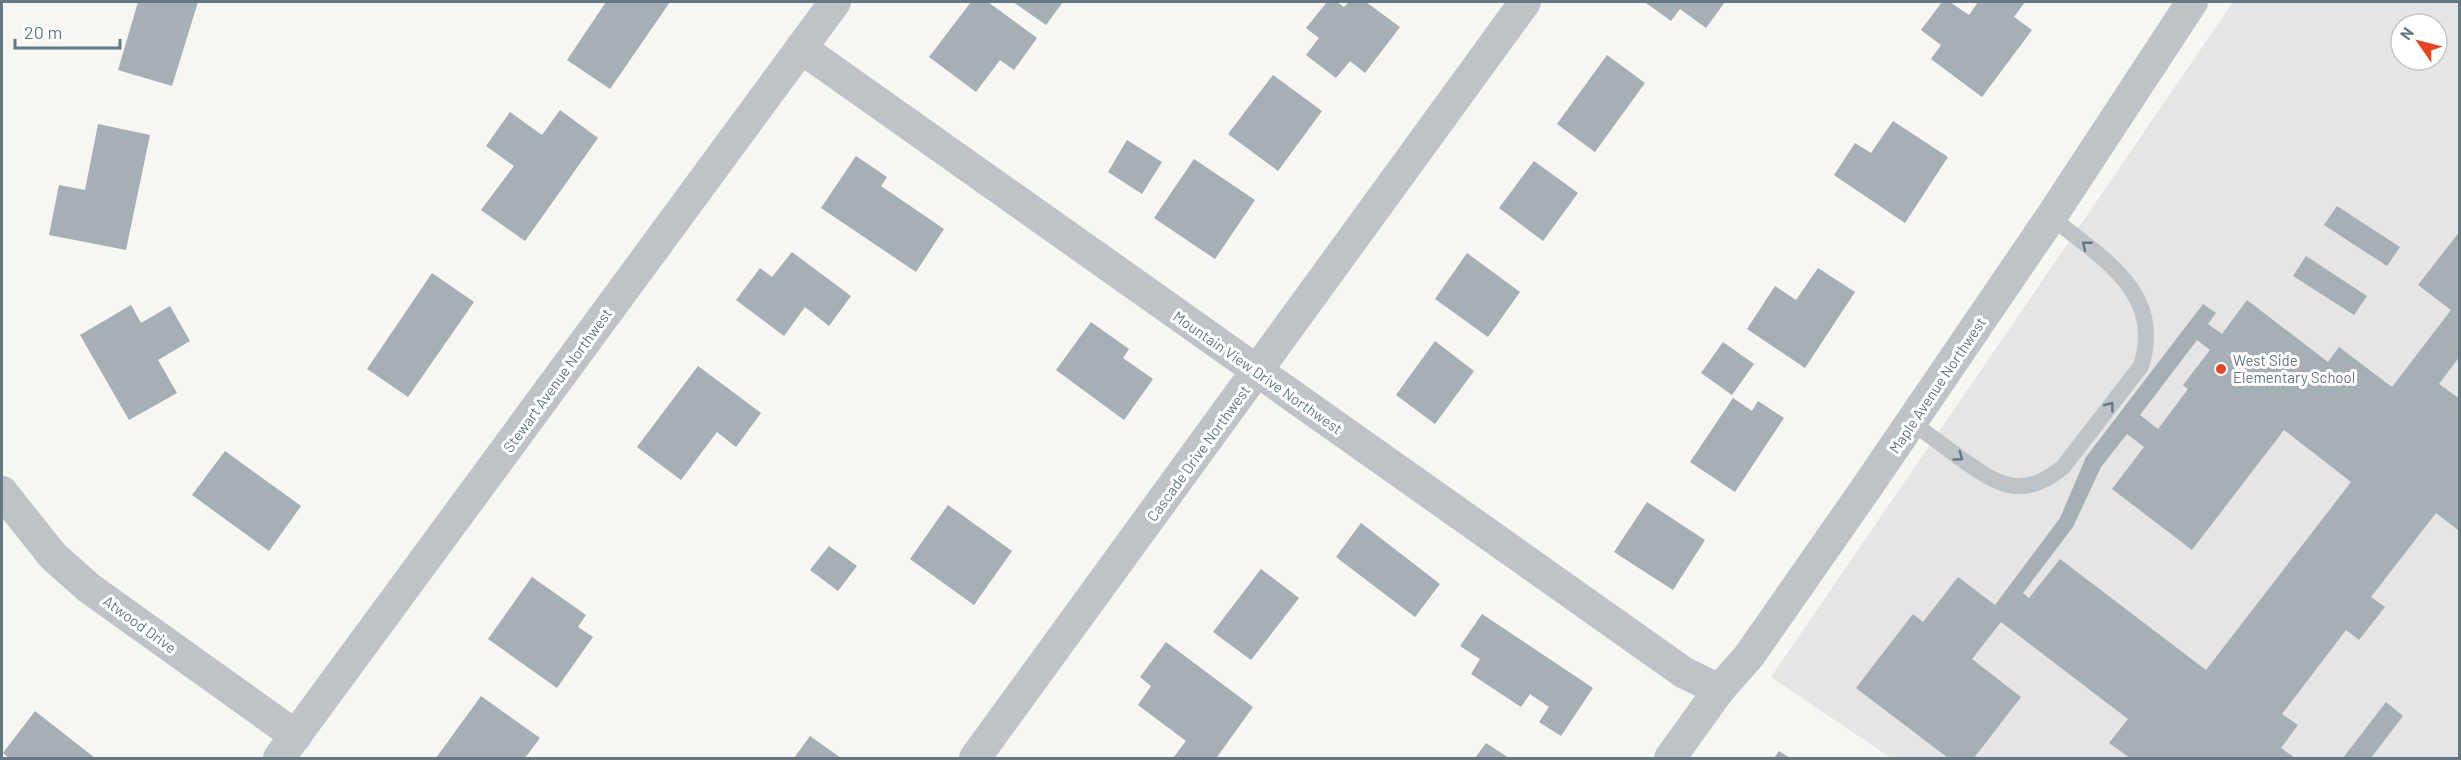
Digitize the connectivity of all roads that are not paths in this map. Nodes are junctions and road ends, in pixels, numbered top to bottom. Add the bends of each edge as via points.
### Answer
1 (835, 2) edge
2 (1525, 2) edge
3 (2192, 2) edge
4 (801, 48) junction
5 (2051, 217) junction
6 (1257, 371) junction
7 (1911, 422) junction
8 (2, 492) edge
9 (1719, 690) junction
10 (287, 748) edge
11 (975, 759) edge
12 (1670, 759) edge

1 - 4 street, Stewart Avenue Northwest
2 - 6 street, Cascade Drive Northwest
3 - 5 street, Maple Avenue Northwest
4 - 6 street, Mountain View Drive Northwest
4 - 10 street, Stewart Avenue Northwest
5 - 7 street, Maple Avenue Northwest
7 -> 5 lane via 1994,482 2017,487 2030,484 2050,478 2063,466 2141,366 2145,326 2134,291 2114,269
6 - 9 street, Mountain View Drive Northwest via 1683,672
6 - 11 street, Cascade Drive Northwest
7 - 9 street, Maple Avenue Northwest via 1749,656
8 - 10 street, Atwood Drive via 53,556
9 - 12 street, Maple Avenue Northwest

